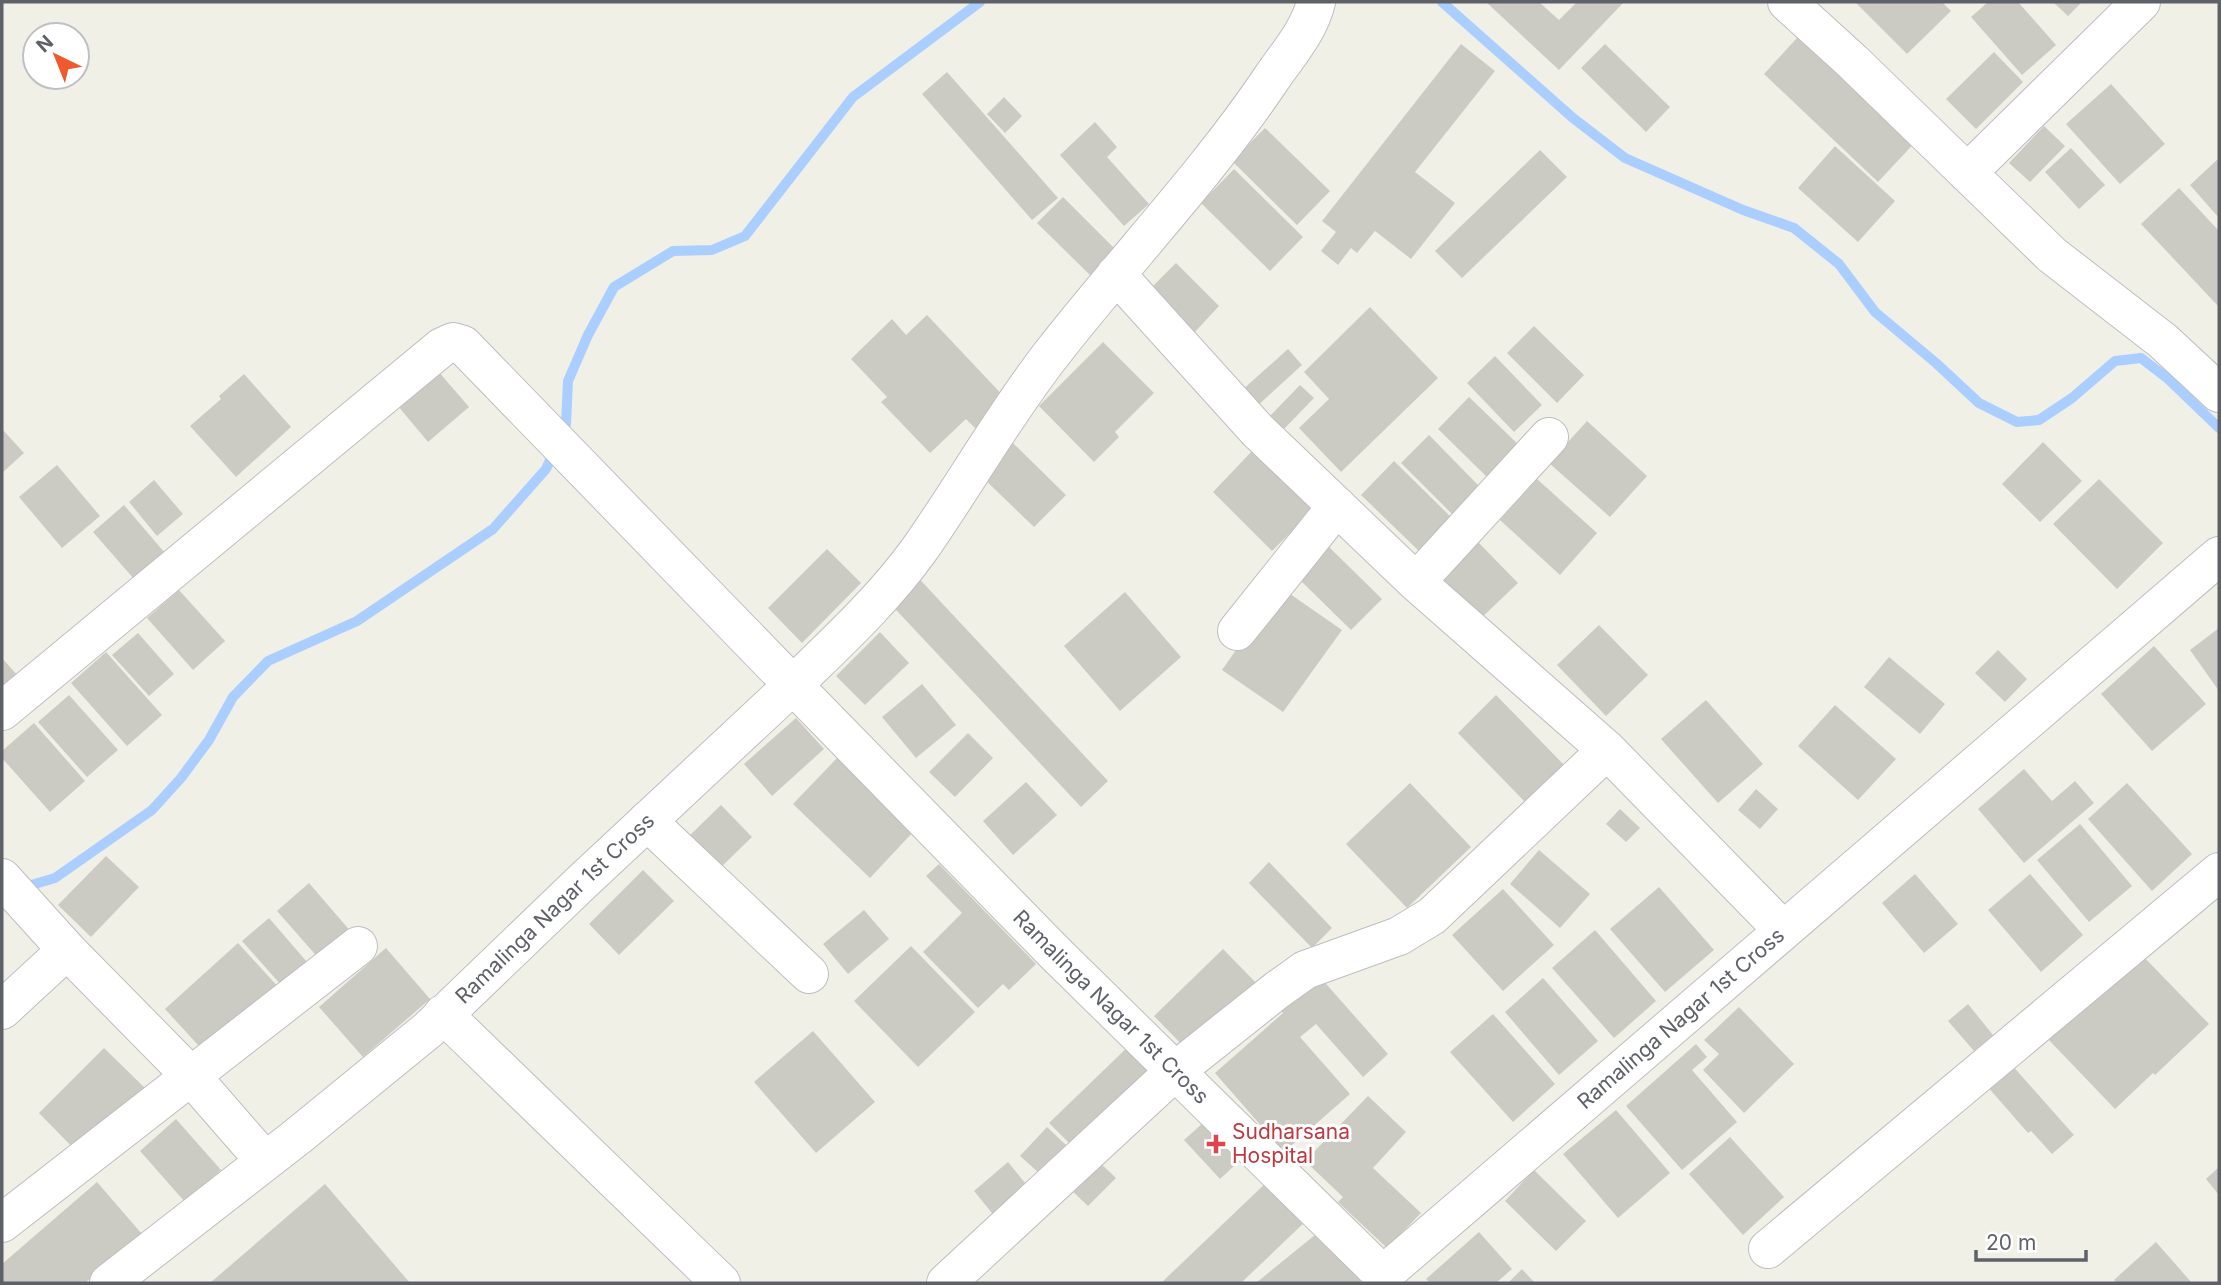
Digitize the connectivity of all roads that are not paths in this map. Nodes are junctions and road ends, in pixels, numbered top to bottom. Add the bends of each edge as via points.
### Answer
1 (1316, 2) edge
2 (1787, 2) edge
3 (2141, 2) edge
4 (1967, 173) junction
5 (1116, 274) junction
6 (2219, 393) edge
7 (1549, 437) dead end
8 (1338, 506) junction
9 (2219, 556) edge
10 (1416, 582) junction
11 (1237, 631) dead end
12 (793, 685) junction
13 (2, 711) edge
14 (1607, 750) junction
15 (647, 821) junction
16 (2219, 872) edge
17 (2, 878) edge
18 (1783, 930) junction
19 (55, 937) junction
20 (358, 946) dead end
21 (809, 974) dead end
22 (2, 1010) edge
23 (443, 1014) junction
24 (1174, 1072) junction
25 (191, 1076) junction
26 (265, 1161) junction
27 (2, 1223) edge
28 (1768, 1250) dead end
29 (1387, 1279) edge
30 (109, 1283) edge
31 (721, 1283) edge
32 (946, 1283) edge

1 - 5 street via 1311,20 1252,107
2 - 4 street
3 - 4 street
4 - 6 street via 2052,255 2163,341
5 - 8 street via 1258,431
5 - 12 street via 1048,358 918,551 867,613
7 - 10 street
8 - 10 street
8 - 11 street
9 - 18 street, Ramalinga Nagar 1st Cross
10 - 14 street
12 - 13 street via 463,345 453,342
12 - 15 street, Ramalinga Nagar 1st Cross
12 - 24 street, Ramalinga Nagar 1st Cross
14 - 18 street
14 - 24 street via 1432,916 1399,936 1306,970
15 - 21 street
15 - 23 street, Ramalinga Nagar 1st Cross
16 - 28 street
17 - 19 street
18 - 29 street, Ramalinga Nagar 1st Cross
19 - 22 street
19 - 25 street
20 - 25 street
23 - 26 street, Ramalinga Nagar 1st Cross
23 - 31 street
24 - 29 street, Ramalinga Nagar 1st Cross
24 - 32 street
25 - 26 street
25 - 27 street
26 - 30 street, Ramalinga Nagar 1st Cross

